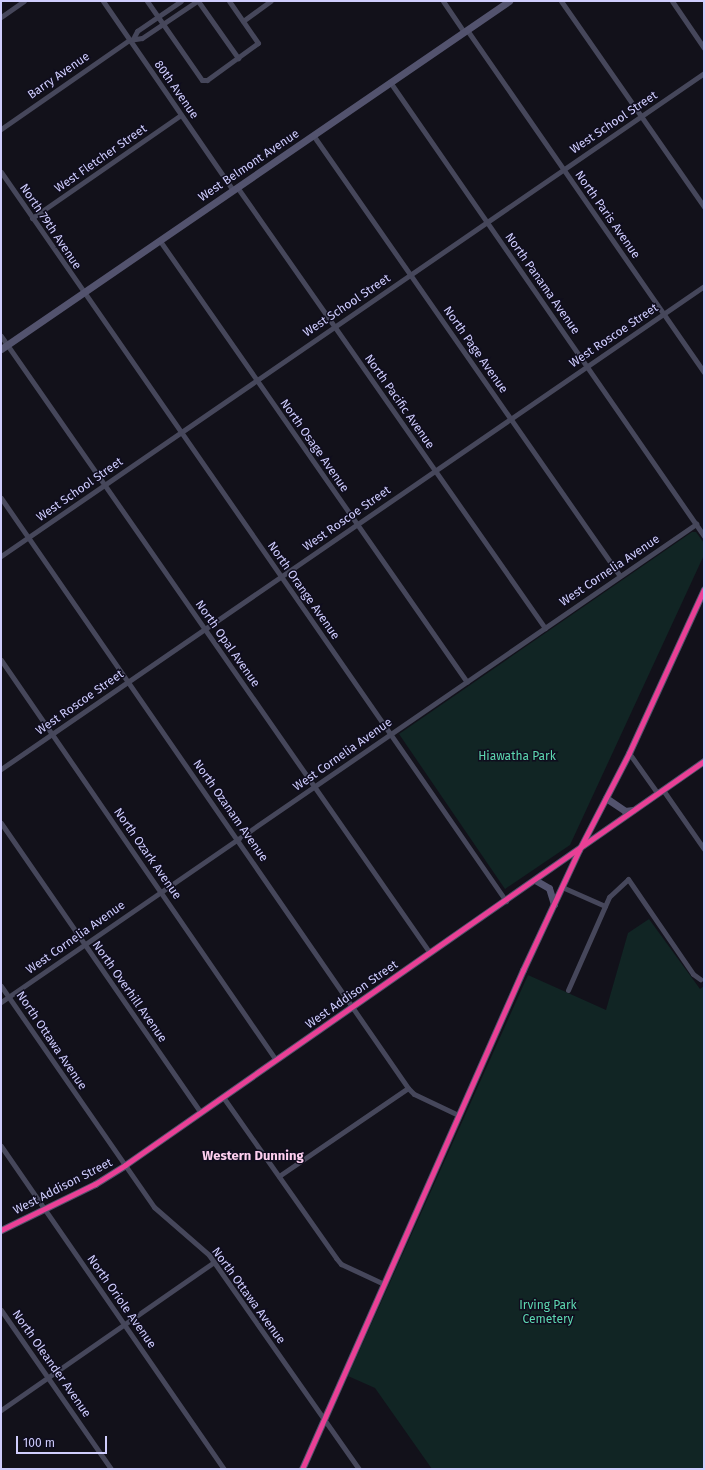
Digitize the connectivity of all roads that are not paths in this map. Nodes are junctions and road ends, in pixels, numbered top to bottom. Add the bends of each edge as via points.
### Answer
1 (24, 1) edge
2 (103, 1) edge
3 (147, 1) edge
4 (182, 1) edge
5 (197, 1) edge
6 (229, 1) edge
7 (271, 1) edge
8 (443, 1) edge
9 (509, 1) edge
10 (561, 1) edge
11 (672, 1) edge
12 (1, 17) edge
13 (158, 17) junction
14 (242, 21) junction
15 (163, 24) junction
16 (466, 31) junction
17 (132, 38) junction
18 (704, 48) edge
19 (238, 58) junction
20 (704, 73) edge
21 (390, 82) junction
22 (181, 115) junction
23 (642, 116) junction
24 (1, 129) edge
25 (313, 135) junction
26 (564, 170) junction
27 (1, 172) edge
28 (235, 189) junction
29 (704, 207) edge
30 (32, 218) junction
31 (487, 222) junction
32 (160, 241) junction
33 (410, 275) junction
34 (704, 286) edge
35 (83, 293) junction
36 (664, 314) junction
37 (335, 327) junction
38 (1, 336) edge
39 (4, 347) edge
40 (587, 366) junction
41 (704, 372) edge
42 (256, 380) junction
43 (510, 419) junction
44 (180, 433) junction
45 (435, 471) junction
46 (104, 485) junction
47 (1, 498) edge
48 (357, 524) junction
49 (696, 524) junction
50 (704, 536) edge
51 (28, 537) junction
52 (1, 556) edge
53 (620, 576) junction
54 (281, 577) junction
55 (704, 589) edge
56 (545, 628) junction
57 (204, 629) junction
58 (1, 660) edge
59 (128, 682) junction
60 (467, 682) junction
61 (52, 734) junction
62 (390, 734) junction
63 (629, 753) junction
64 (704, 761) edge
65 (1, 769) edge
66 (314, 787) junction
67 (660, 792) junction
68 (606, 798) junction
69 (635, 810) junction
70 (1, 823) edge
71 (237, 840) junction
72 (704, 849) edge
73 (579, 850) junction
74 (535, 880) junction
75 (562, 887) junction
76 (161, 892) junction
77 (506, 900) junction
78 (554, 904) junction
79 (605, 906) junction
80 (85, 944) junction
81 (430, 953) junction
82 (700, 978) dead end
83 (1, 986) edge
84 (568, 990) dead end
85 (8, 997) junction
86 (1, 1002) edge
87 (353, 1006) junction
88 (276, 1060) junction
89 (408, 1088) junction
90 (223, 1097) junction
91 (200, 1113) junction
92 (458, 1115) junction
93 (1, 1146) edge
94 (125, 1165) junction
95 (278, 1176) junction
96 (44, 1209) junction
97 (1, 1230) edge
98 (214, 1262) junction
99 (382, 1283) junction
100 (1, 1310) edge
101 (124, 1325) junction
102 (48, 1378) junction
103 (1, 1410) edge
104 (323, 1418) junction
105 (111, 1469) edge
106 (224, 1469) edge
107 (302, 1469) edge
108 (359, 1469) edge

1 - 12 street
2 - 17 street, 80th Avenue
3 - 13 street
4 - 13 street
5 - 15 street
5 - 19 street
6 - 14 street
7 - 14 street
8 - 16 street, North Paris Avenue
9 - 16 main road, West Belmont Avenue
10 - 23 street
11 - 18 street
13 - 15 street
13 - 17 street via 137,31
14 - 19 street via 258,43
15 - 17 street via 142,38
15 - 19 street via 202,80 207,80
16 - 21 main road, West Belmont Avenue
16 - 26 street, North Paris Avenue
17 - 22 street, 80th Avenue
17 - 24 street, Barry Avenue
20 - 23 street, West School Street
21 - 25 main road, West Belmont Avenue
21 - 31 street, North Panama Avenue
22 - 28 street, 80th Avenue
22 - 30 street, West Fletcher Street
23 - 26 street, West School Street
23 - 29 street
25 - 28 main road, West Belmont Avenue
25 - 33 street, North Page Avenue
26 - 31 street, West School Street
26 - 36 street, North Paris Avenue
27 - 30 street, North 79th Avenue
28 - 32 main road, West Belmont Avenue
28 - 37 street, North Pacific Avenue
30 - 35 street, North 79th Avenue
31 - 33 street, West School Street
31 - 40 street, North Panama Avenue
32 - 35 main road, West Belmont Avenue
32 - 42 street, North Osage Avenue
33 - 37 street, West School Street
33 - 43 street, North Page Avenue
34 - 36 street, West Roscoe Street
35 - 39 main road, West Belmont Avenue
35 - 44 street, North Orange Avenue
36 - 40 street, West Roscoe Street
36 - 41 street, North Paris Avenue
37 - 42 street, West School Street
37 - 45 street, North Pacific Avenue
38 - 39 street, North Opal Avenue
39 - 46 street, North Opal Avenue
40 - 43 street, West Roscoe Street
40 - 49 street, North Panama Avenue
42 - 44 street, West School Street
42 - 48 street, North Osage Avenue
43 - 45 street, West Roscoe Street
43 - 53 street, North Page Avenue
44 - 46 street, West School Street
44 - 54 street, North Orange Avenue
45 - 48 street, West Roscoe Street
45 - 56 street, North Pacific Avenue
46 - 51 street, West School Street
46 - 57 street, North Opal Avenue
47 - 51 street, North Ozanam Avenue
48 - 54 street, West Roscoe Street
48 - 60 street, North Osage Avenue
49 - 50 street, North Panama Avenue
49 - 53 street, West Cornelia Avenue
51 - 52 street, West School Street
51 - 59 street, North Ozanam Avenue
53 - 56 street, West Cornelia Avenue
54 - 57 street, West Roscoe Street
54 - 62 street, North Orange Avenue
55 - 63 main road
56 - 60 street, West Cornelia Avenue
57 - 59 street, West Roscoe Street
57 - 66 street, North Opal Avenue
58 - 61 street, North Ozark Avenue
59 - 61 street, West Roscoe Street
59 - 71 street, North Ozanam Avenue
60 - 62 street, West Cornelia Avenue
61 - 65 street, West Roscoe Street
61 - 76 street, North Ozark Avenue
62 - 66 street, West Cornelia Avenue
62 - 77 street, North Orange Avenue
63 - 67 street
63 - 68 main road
64 - 67 main road, West Addison Street
66 - 71 street, West Cornelia Avenue
66 - 81 street, North Opal Avenue
67 - 69 main road, West Addison Street
67 - 72 street
68 - 69 main road via 625,811
68 - 73 main road
69 - 73 main road, West Addison Street
70 - 80 street, North Overhill Avenue
71 - 76 street, West Cornelia Avenue
71 - 87 street, North Ozanam Avenue
73 - 74 main road, West Addison Street
73 - 75 main road
74 - 77 main road, West Addison Street
74 - 78 main road via 549,888
75 - 78 main road
75 - 79 street
76 - 80 street, West Cornelia Avenue
76 - 88 street, North Ozark Avenue
77 - 81 main road, West Addison Street
78 - 92 main road
79 - 82 street via 628,879 693,974
79 - 84 street
80 - 85 street, West Cornelia Avenue
80 - 91 street, North Overhill Avenue
81 - 87 main road, West Addison Street
83 - 85 street, North Ottawa Avenue
85 - 86 street, West Cornelia Avenue
85 - 94 street, North Ottawa Avenue
87 - 88 main road, West Addison Street
87 - 89 street, North Ozanam Avenue
88 - 90 main road, West Addison Street
89 - 92 street, North Ozanam Avenue via 414,1094
89 - 95 street
90 - 91 main road, West Addison Street
90 - 95 street
91 - 94 main road, West Addison Street
92 - 99 main road
93 - 96 street, North Oriole Avenue
94 - 96 main road, West Addison Street
94 - 98 street, North Ottawa Avenue via 154,1207
95 - 99 street via 342,1264
96 - 97 main road, West Addison Street
96 - 101 street, North Oriole Avenue
98 - 101 street
98 - 104 street, North Ottawa Avenue
99 - 104 main road
100 - 102 street, North Oleander Avenue
101 - 102 street
101 - 106 street, North Oriole Avenue
102 - 103 street
102 - 105 street, North Oleander Avenue
104 - 107 main road
104 - 108 street, North Ottawa Avenue

